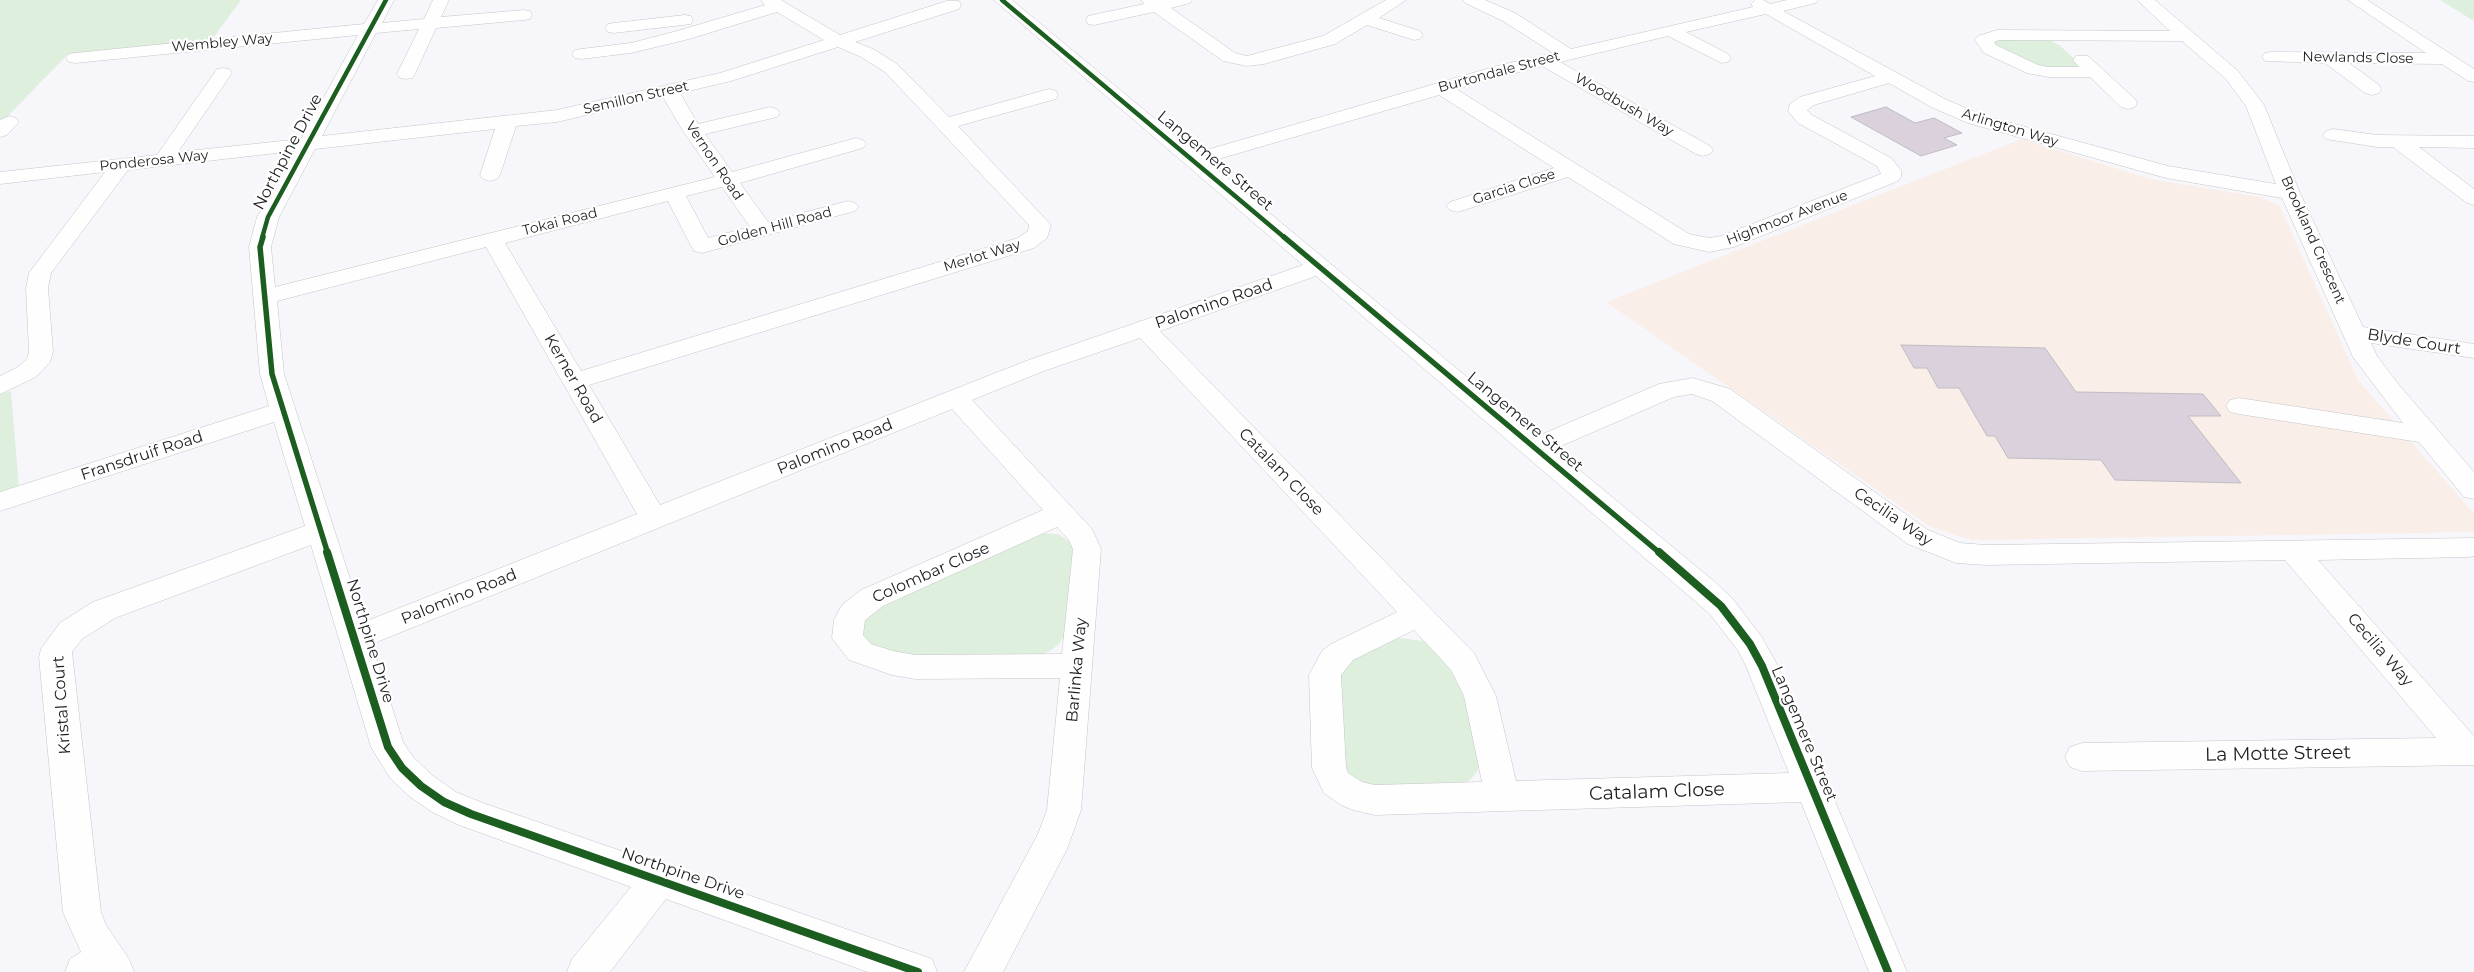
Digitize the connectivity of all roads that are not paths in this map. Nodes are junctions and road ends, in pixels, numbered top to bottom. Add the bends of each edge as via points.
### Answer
1 (386, 0) edge
2 (441, 0) edge
3 (1002, 0) edge
4 (1184, 0) edge
5 (1398, 0) edge
6 (1810, 0) edge
7 (2145, 0) edge
8 (2356, 0) edge
9 (1485, 2) edge
10 (774, 3) edge
11 (1153, 3) edge
12 (1759, 4) edge
13 (953, 5) dead end
14 (524, 15) dead end
15 (1094, 20) dead end
16 (1364, 20) junction
17 (430, 23) junction
18 (717, 25) junction
19 (370, 28) junction
20 (614, 28) dead end
21 (1670, 30) junction
22 (2056, 35) junction
23 (1414, 36) dead end
24 (2189, 36) junction
25 (838, 41) junction
26 (581, 54) dead end
27 (1567, 54) junction
28 (2271, 57) dead end
29 (75, 58) dead end
30 (1722, 58) dead end
31 (2330, 58) junction
32 (2446, 59) junction
33 (1544, 60) junction
34 (2095, 72) junction
35 (223, 74) dead end
36 (406, 74) dead end
37 (1891, 77) junction
38 (2474, 77) edge
39 (1441, 88) junction
40 (2372, 89) dead end
41 (668, 90) junction
42 (1049, 95) dead end
43 (2128, 103) dead end
44 (770, 113) dead end
45 (507, 123) junction
46 (945, 124) junction
47 (693, 131) junction
48 (2333, 135) dead end
49 (2398, 142) junction
50 (2474, 142) edge
51 (308, 144) junction
52 (856, 144) dead end
53 (1703, 150) dead end
54 (163, 160) junction
55 (1193, 160) junction
56 (122, 164) junction
57 (1571, 169) junction
58 (490, 175) dead end
59 (0, 178) edge
60 (726, 180) junction
61 (674, 193) junction
62 (2290, 193) junction
63 (2474, 199) edge
64 (1456, 206) dead end
65 (848, 207) dead end
66 (763, 230) junction
67 (492, 239) junction
68 (1320, 267) junction
69 (264, 297) junction
70 (1144, 328) junction
71 (2354, 332) junction
72 (2474, 351) edge
73 (574, 381) junction
74 (0, 386) edge
75 (956, 398) junction
76 (2239, 406) dead end
77 (284, 410) junction
78 (2429, 435) junction
79 (1535, 447) junction
80 (2472, 486) edge
81 (0, 502) edge
82 (1062, 513) junction
83 (654, 519) junction
84 (321, 532) junction
85 (2469, 547) dead end
86 (2293, 550) junction
87 (1418, 615) junction
88 (355, 638) junction
89 (1077, 666) junction
90 (2471, 751) edge
91 (2082, 757) dead end
92 (1812, 787) junction
93 (1502, 796) junction
94 (658, 880) junction
95 (101, 967) edge
96 (586, 972) edge
97 (918, 972) edge
98 (983, 972) edge
99 (1888, 972) edge

1 - 19 street, Northpine Drive
2 - 17 street
3 - 55 street, Langemere Street
4 - 11 street
5 - 16 street
6 - 12 street, Burtondale Street
7 - 24 street, Brookland Crescent
8 - 32 street
9 - 27 street
10 - 18 street
10 - 25 street, Merlot Way
11 - 15 street
11 - 16 street via 1229,57 1241,61 1258,60 1329,40
12 - 21 street, Burtondale Street
12 - 37 street, Arlington Way
13 - 25 street, Semillon Street
14 - 17 street, Wembley Way
16 - 23 street
17 - 19 street, Wembley Way
17 - 36 street
18 - 20 street via 698,19
18 - 26 street via 631,48
19 - 29 street, Wembley Way
19 - 51 street, Northpine Drive
21 - 27 street, Burtondale Street
21 - 30 street
22 - 24 street
22 - 34 street
22 - 34 street via 1997,35 1986,38 1984,43 2033,69
24 - 62 street, Brookland Crescent via 2232,75 2255,105
25 - 41 street, Semillon Street via 734,75
25 - 46 street, Merlot Way via 891,68
27 - 33 street, Burtondale Street
28 - 31 street, Newlands Close
31 - 32 street, Newlands Close
31 - 40 street
32 - 38 street
33 - 39 street, Burtondale Street
33 - 53 street, Woodbush Way
34 - 43 street
35 - 54 street
37 - 57 street, Highmoor Avenue via 1807,101 1797,108 1805,119 1884,162 1891,170 1891,177 1726,242 1699,244 1682,238
37 - 62 street, Arlington Way via 1938,103 2007,129 2166,172
39 - 55 street, Burtondale Street
39 - 57 street, Highmoor Avenue
41 - 45 street, Semillon Street via 557,116
41 - 47 street, Vernon Road
42 - 46 street
44 - 47 street
45 - 51 street, Semillon Street
45 - 58 street
46 - 73 street, Merlot Way via 1038,222 1040,229 1036,237 1026,243
47 - 60 street, Vernon Road
48 - 49 street
49 - 50 street
49 - 63 street
51 - 54 street, Ponderosa Way
51 - 69 street, Northpine Drive via 263,232 260,247
52 - 60 street, Tokai Road
54 - 56 street, Ponderosa Way
55 - 68 street, Langemere Street
56 - 59 street, Ponderosa Way
56 - 74 street via 40,273 37,288 41,352 38,362 27,372
57 - 64 street, Garcia Close
60 - 61 street, Tokai Road
60 - 66 street, Vernon Road
61 - 66 street, Golden Hill Road via 702,246
61 - 67 street, Tokai Road
62 - 71 street, Brookland Crescent
65 - 66 street, Golden Hill Road
67 - 69 street, Tokai Road
67 - 73 street, Kerner Road
68 - 70 street, Palomino Road
68 - 79 street, Langemere Street
69 - 77 street, Northpine Drive via 272,374
70 - 75 street, Palomino Road
70 - 87 street, Catalam Close
71 - 72 street, Blyde Court
71 - 78 street, Brookland Crescent via 2365,357 2380,378
73 - 83 street, Kerner Road
75 - 82 street, Barlinka Way
75 - 83 street, Palomino Road
76 - 78 street
77 - 81 street, Fransdruif Road
77 - 84 street, Northpine Drive
78 - 80 street, Brookland Crescent
79 - 86 street, Cecilia Way via 1668,390 1693,386 1721,396 1918,537 1956,553
79 - 92 street, Langemere Street via 1721,606 1750,644 1762,666
82 - 89 street, Barlinka Way via 1082,536 1087,549
82 - 89 street, Colombar Close via 872,598 849,620 847,638 860,652 915,667
83 - 88 street, Palomino Road
84 - 88 street, Northpine Drive
84 - 95 street, Kristal Court via 104,610 76,627 57,649 55,657 82,912
85 - 86 street, Cecilia Way
86 - 90 street, Cecilia Way
87 - 93 street, Catalam Close via 1463,662 1474,680
87 - 93 street, Catalam Close via 1342,652 1328,667 1324,684 1332,775 1343,790 1364,799
88 - 94 street, Northpine Drive via 388,747 402,768 421,786 444,802 471,814
89 - 98 street, Barlinka Way via 1066,796 1060,824
90 - 91 street, La Motte Street
92 - 93 street, Catalam Close
92 - 99 street, Langemere Street
94 - 96 street
94 - 97 street, Northpine Drive

